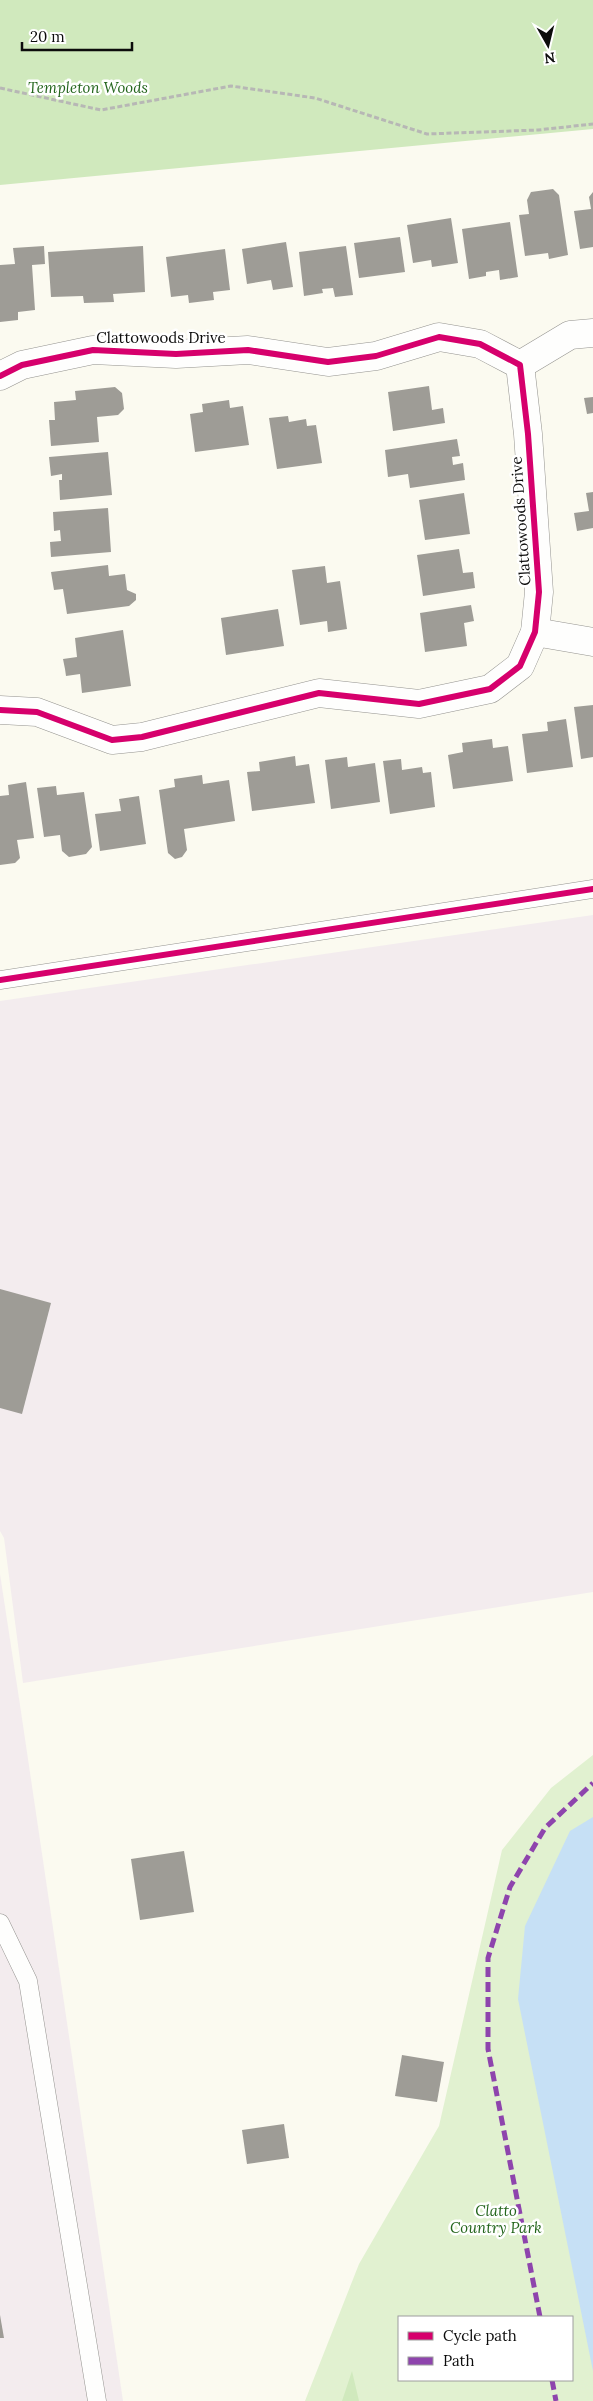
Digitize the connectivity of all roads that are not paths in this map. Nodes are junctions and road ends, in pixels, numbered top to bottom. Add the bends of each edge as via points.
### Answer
1 (593, 333) edge
2 (520, 364) junction
3 (0, 376) edge
4 (535, 632) junction
5 (593, 642) edge
6 (0, 710) edge
7 (593, 889) edge
8 (0, 980) edge
9 (0, 1923) edge
10 (97, 2401) edge

1 - 2 street via 570,335
2 - 3 street, Clattowoods Drive via 480,344 440,337 376,356 328,362 248,350 176,354 93,350 22,365
2 - 4 street, Clattowoods Drive via 539,592
4 - 5 street
4 - 6 street, Clattowoods Drive via 520,666 490,690 419,704 319,692 142,737 112,740 36,712
7 - 8 lane
9 - 10 lane via 28,1981

